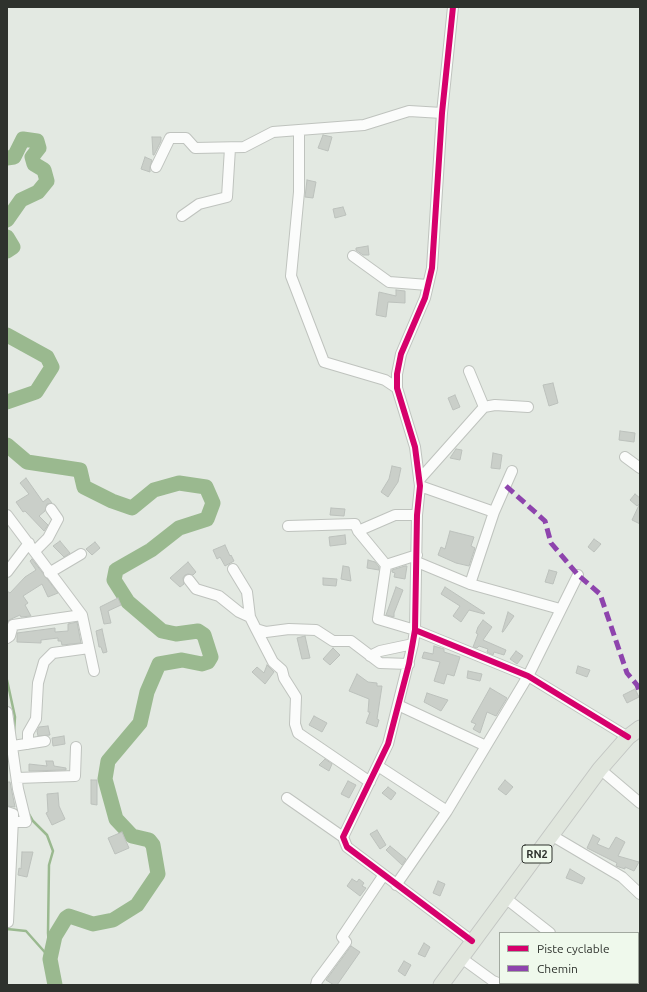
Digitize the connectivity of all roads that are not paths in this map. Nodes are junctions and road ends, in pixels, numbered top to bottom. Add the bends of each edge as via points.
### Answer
1 (453, 7) edge
2 (442, 113) junction
3 (299, 130) junction
4 (230, 148) junction
5 (156, 167) dead end
6 (182, 216) dead end
7 (353, 256) dead end
8 (428, 286) junction
9 (469, 371) dead end
10 (397, 388) junction
11 (528, 407) dead end
12 (484, 408) junction
13 (625, 457) dead end
14 (640, 468) edge
15 (512, 471) dead end
16 (420, 483) junction
17 (51, 509) dead end
18 (494, 512) junction
19 (7, 515) edge
20 (417, 515) junction
21 (288, 526) dead end
22 (358, 531) junction
23 (32, 547) junction
24 (81, 554) dead end
25 (417, 559) junction
26 (386, 565) junction
27 (233, 569) dead end
28 (7, 572) edge
29 (49, 573) junction
30 (578, 575) dead end
31 (189, 580) dead end
32 (470, 584) junction
33 (560, 609) junction
34 (82, 615) junction
35 (250, 617) junction
36 (256, 629) junction
37 (415, 630) junction
38 (7, 638) edge
39 (413, 644) junction
40 (89, 648) junction
41 (370, 656) junction
42 (409, 664) junction
43 (94, 671) dead end
44 (528, 676) junction
45 (398, 704) junction
46 (7, 712) edge
47 (640, 728) edge
48 (628, 737) junction
49 (45, 741) dead end
50 (28, 744) junction
51 (15, 746) junction
52 (486, 746) junction
53 (76, 747) dead end
54 (378, 766) junction
55 (600, 769) junction
56 (19, 777) junction
57 (370, 782) junction
58 (287, 798) dead end
59 (640, 803) edge
60 (447, 811) junction
61 (10, 818) edge
62 (551, 835) junction
63 (343, 837) junction
64 (383, 876) junction
65 (396, 885) junction
66 (640, 894) edge
67 (504, 897) junction
68 (8, 922) edge
69 (549, 932) edge
70 (472, 941) junction
71 (460, 957) junction
72 (499, 983) edge
73 (316, 985) edge
74 (440, 985) edge

1 - 2 street
2 - 3 street via 409,112 364,125
2 - 8 street via 432,268
3 - 4 street via 273,132 244,147
3 - 10 street via 299,192 291,276 293,284 324,362 385,380
4 - 5 street via 195,148 186,138 170,138
4 - 6 street via 227,197 199,204
7 - 8 street via 389,282
8 - 10 street via 401,354
9 - 12 street
10 - 16 street via 415,447
11 - 12 street via 495,405
12 - 16 street
13 - 14 street
15 - 18 street
16 - 18 street
16 - 20 street
17 - 23 street via 58,519 48,538
18 - 32 street
19 - 23 street
20 - 22 street via 395,515
20 - 25 street
21 - 22 street via 355,524
22 - 26 street
23 - 28 street
23 - 29 street
24 - 29 street
25 - 26 street
25 - 32 street
25 - 37 street
26 - 37 street via 378,619
27 - 35 street via 248,592
29 - 34 street
30 - 33 street
31 - 35 street via 196,589 219,596 238,612
32 - 33 street
33 - 44 street
34 - 38 street via 13,625
34 - 40 street
35 - 36 street
36 - 41 street via 266,632 289,629 316,630 333,640 351,641
36 - 57 street via 273,662 282,670 296,697 295,724 298,733
37 - 39 street
37 - 44 street
39 - 41 street via 380,651
39 - 42 street
40 - 43 street
40 - 50 street via 52,654 44,662 38,683 36,719 28,733
41 - 42 street via 380,663
42 - 45 street
44 - 48 street
44 - 52 street
45 - 52 street
45 - 54 street via 388,744
46 - 51 street
47 - 48 highway, RN2
48 - 55 highway, RN2
49 - 50 street
50 - 51 street
51 - 56 street
52 - 60 street
53 - 56 street via 75,776
54 - 57 street
54 - 60 street
55 - 59 street
55 - 62 highway, RN2
56 - 61 street via 26,822
57 - 63 street
58 - 63 street
60 - 65 street
61 - 68 street
62 - 66 street via 622,877
62 - 67 highway, RN2
63 - 64 street via 347,847
64 - 65 street
64 - 73 street via 342,937 346,942
65 - 70 street
67 - 69 street
67 - 70 highway, RN2
70 - 71 highway, RN2
71 - 72 street
71 - 74 highway, RN2

